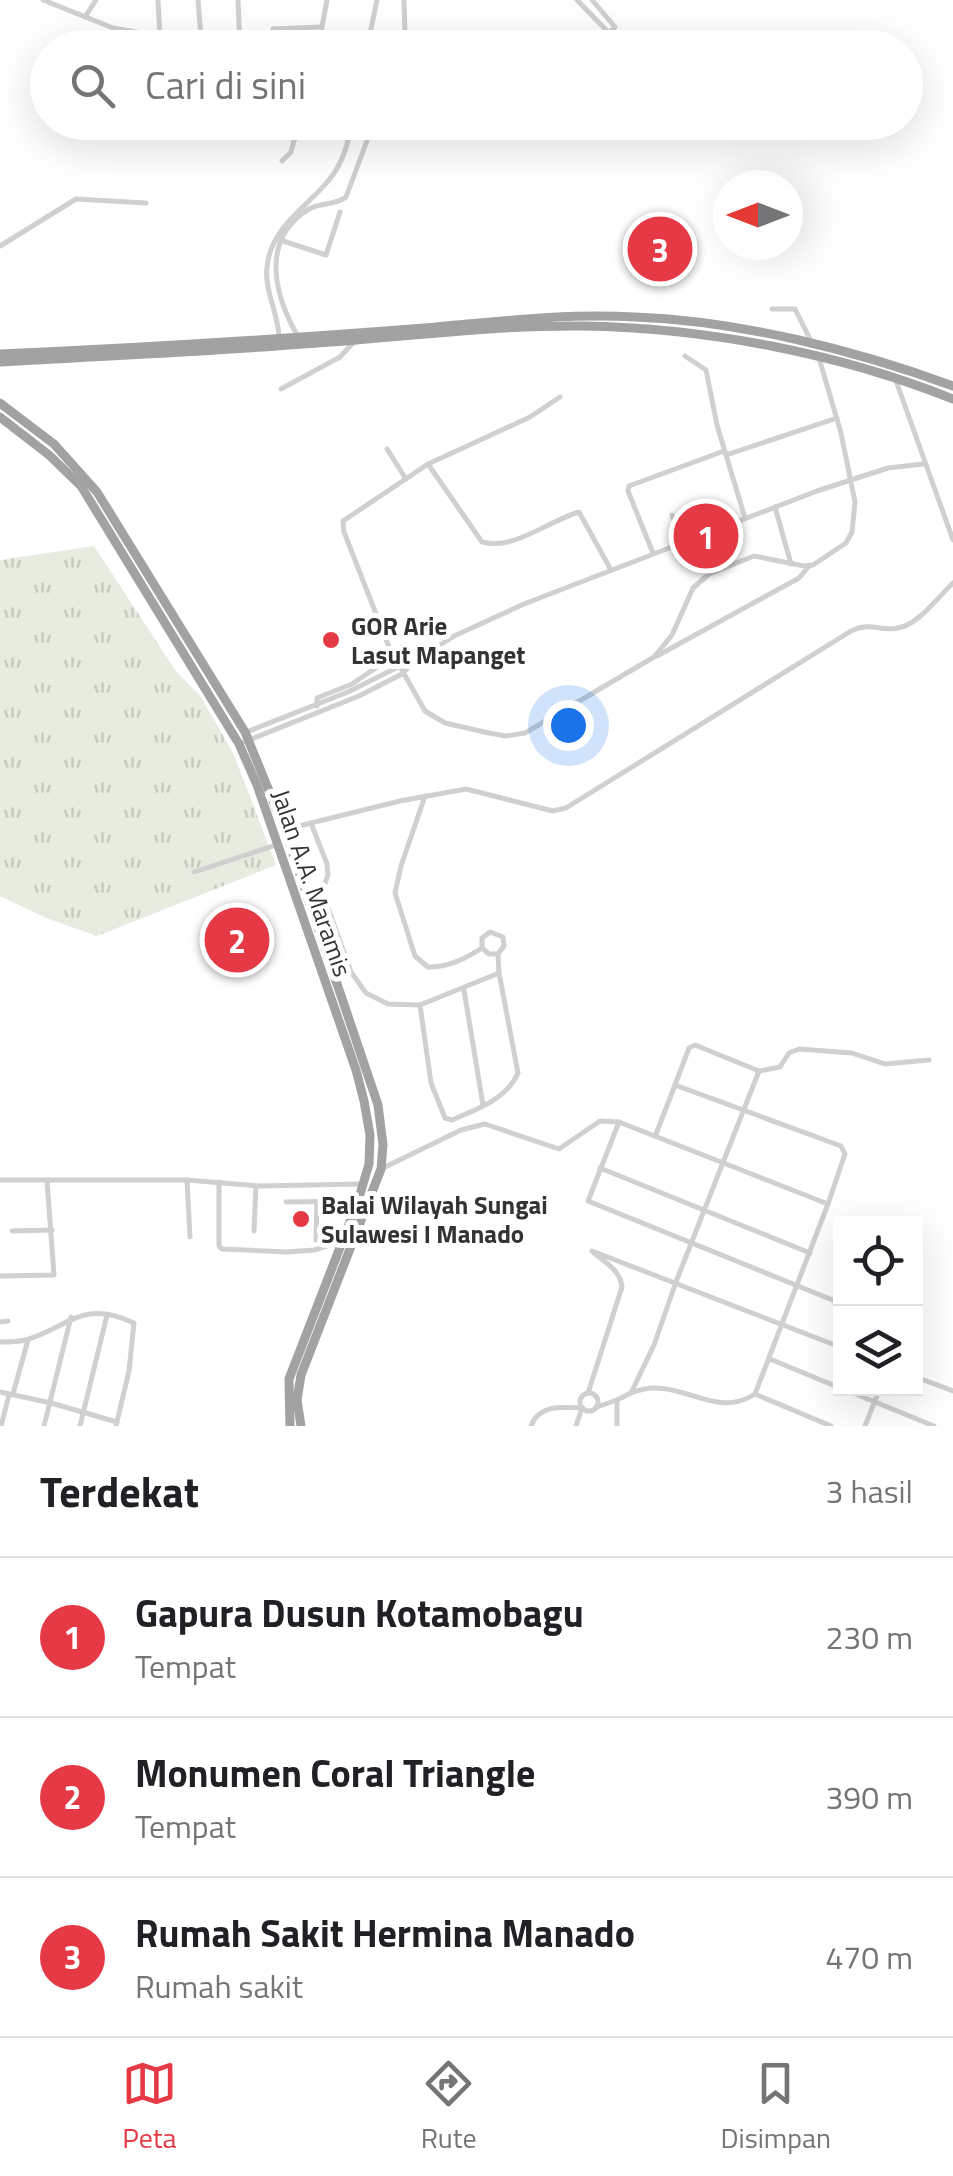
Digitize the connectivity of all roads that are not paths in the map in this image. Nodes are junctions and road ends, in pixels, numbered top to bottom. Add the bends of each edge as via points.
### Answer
1 (96, 0) edge
2 (158, 0) edge
3 (198, 0) edge
4 (238, 0) edge
5 (327, 0) edge
6 (377, 0) edge
7 (404, 0) edge
8 (578, 0) edge
9 (592, 0) edge
10 (47, 1) edge
11 (85, 17) junction
12 (322, 27) junction
13 (289, 28) joint
14 (274, 29) dead end
15 (120, 30) edge
16 (160, 30) edge
17 (200, 30) edge
18 (239, 30) edge
19 (322, 30) edge
20 (371, 30) edge
21 (405, 30) edge
22 (606, 30) edge
23 (612, 30) edge
24 (294, 140) edge
25 (348, 140) edge
26 (367, 140) edge
27 (282, 161) dead end
28 (318, 190) junction
29 (146, 203) dead end
30 (328, 203) junction
31 (340, 212) dead end
32 (283, 241) junction
33 (0, 246) edge
34 (772, 308) dead end
35 (297, 335) junction
36 (279, 336) junction
37 (355, 340) junction
38 (814, 345) junction
39 (49, 355) junction
40 (685, 356) dead end
41 (819, 358) junction
42 (2, 362) edge
43 (895, 377) junction
44 (953, 386) edge
45 (281, 390) dead end
46 (560, 397) dead end
47 (953, 400) edge
48 (0, 403) edge
49 (0, 417) edge
50 (837, 418) junction
51 (387, 449) dead end
52 (725, 453) junction
53 (428, 464) junction
54 (923, 464) junction
55 (406, 478) junction
56 (849, 481) junction
57 (775, 507) junction
58 (672, 514) dead end
59 (745, 518) junction
60 (953, 540) edge
61 (682, 542) junction
62 (653, 554) junction
63 (790, 564) junction
64 (810, 565) junction
65 (611, 570) junction
66 (953, 583) edge
67 (654, 657) junction
68 (411, 664) junction
69 (380, 665) dead end
70 (398, 666) junction
71 (402, 674) junction
72 (317, 706) junction
73 (242, 738) junction
74 (425, 796) junction
75 (311, 823) junction
76 (285, 830) junction
77 (278, 844) junction
78 (194, 872) dead end
79 (327, 905) junction
80 (312, 911) junction
81 (482, 948) junction
82 (498, 954) junction
83 (500, 973) junction
84 (464, 988) junction
85 (420, 1004) junction
86 (929, 1060) dead end
87 (759, 1071) junction
88 (675, 1085) junction
89 (483, 1106) junction
90 (744, 1112) junction
91 (619, 1122) junction
92 (656, 1134) junction
93 (724, 1163) junction
94 (381, 1168) junction
95 (600, 1168) junction
96 (0, 1180) edge
97 (187, 1180) junction
98 (47, 1181) junction
99 (219, 1182) junction
100 (364, 1184) junction
101 (256, 1186) junction
102 (358, 1201) junction
103 (286, 1202) dead end
104 (316, 1202) junction
105 (828, 1204) junction
106 (705, 1210) junction
107 (52, 1230) junction
108 (254, 1231) dead end
109 (12, 1232) dead end
110 (190, 1237) dead end
111 (316, 1240) dead end
112 (340, 1242) junction
113 (691, 1244) junction
114 (810, 1253) junction
115 (0, 1276) edge
116 (676, 1282) junction
117 (798, 1286) junction
118 (833, 1300) edge
119 (107, 1315) junction
120 (71, 1317) junction
121 (8, 1321) dead end
122 (0, 1322) edge
123 (783, 1324) junction
124 (28, 1340) junction
125 (0, 1342) edge
126 (833, 1345) edge
127 (770, 1359) junction
128 (923, 1380) edge
129 (833, 1385) edge
130 (953, 1391) edge
131 (0, 1392) edge
132 (631, 1392) junction
133 (588, 1393) junction
134 (11, 1394) junction
135 (755, 1394) junction
136 (860, 1396) edge
137 (877, 1396) edge
138 (617, 1400) junction
139 (50, 1402) junction
140 (874, 1402) junction
141 (597, 1407) junction
142 (582, 1408) junction
143 (84, 1412) junction
144 (117, 1424) edge
145 (0, 1426) edge
146 (44, 1426) edge
147 (80, 1426) edge
148 (290, 1426) edge
149 (301, 1426) edge
150 (531, 1426) edge
151 (576, 1426) edge
152 (617, 1426) edge
153 (830, 1426) edge
154 (865, 1426) edge
155 (934, 1426) edge

1 - 11 street
2 - 16 street
3 - 17 street
4 - 18 street
5 - 12 street
6 - 20 street
7 - 21 street
8 - 22 street
9 - 23 street
10 - 11 street
11 - 15 street
12 - 13 street
12 - 19 street
13 - 14 street
24 - 27 street
25 - 28 street via 343,158
26 - 30 street via 346,197
28 - 30 street
28 - 36 street via 292,214 270,253 266,270
29 - 33 street via 76,199
30 - 32 street via 305,212
31 - 32 street via 326,255
32 - 35 street via 275,281
34 - 38 street via 796,309
35 - 36 highway
35 - 38 highway via 637,316
36 - 39 highway
37 - 39 highway
37 - 41 highway via 611,327
37 - 45 street via 340,358
38 - 44 highway
39 - 42 highway
40 - 52 street via 706,370
41 - 43 highway
41 - 50 street
43 - 47 highway
43 - 54 street
46 - 53 street
48 - 73 highway via 92,484
49 - 73 highway, Jalan A.A. Maramis via 82,486
50 - 52 street
50 - 56 street
51 - 55 street
52 - 59 street
52 - 62 street via 629,486
53 - 55 street
53 - 65 street via 484,543 516,538 579,512
54 - 56 street
54 - 60 street
55 - 70 street via 342,526
56 - 57 street
56 - 64 street via 852,532 834,553
57 - 59 street
57 - 63 street
58 - 61 street
59 - 61 street
61 - 62 street
62 - 65 street
63 - 64 street
63 - 67 street via 754,556 709,574
64 - 67 street via 799,578
65 - 68 street via 466,630
66 - 74 street via 911,623 851,631 566,808 553,811 466,789
67 - 71 street via 515,736 435,718
68 - 70 street
68 - 71 street
69 - 72 street via 316,699
70 - 71 street
70 - 72 street
71 - 73 street
72 - 73 street
73 - 76 highway
73 - 77 highway, Jalan A.A. Maramis
74 - 75 street
74 - 81 street via 396,884 408,942 428,967 453,964
75 - 76 street
75 - 79 street via 327,864
76 - 80 highway
77 - 78 street
77 - 100 highway, Jalan A.A. Maramis via 356,1070 370,1134
79 - 80 street
79 - 85 street via 351,972 366,993 388,1004
80 - 94 highway via 378,1105
81 - 82 street
81 - 82 street via 485,934 494,932 504,941
82 - 83 street
83 - 84 street
83 - 89 street via 518,1073 512,1086
84 - 85 street
84 - 89 street
85 - 89 street via 431,1083 445,1118
86 - 87 street via 885,1064 852,1052 799,1049 780,1067
87 - 88 street via 695,1045
87 - 90 street
88 - 90 street
88 - 92 street
90 - 93 street
90 - 105 street via 844,1148
91 - 92 street
91 - 94 street via 600,1121 559,1149 485,1124
91 - 95 street
92 - 93 street
93 - 105 street
93 - 106 street
94 - 149 highway via 301,1375
95 - 106 street
95 - 113 street via 588,1201
96 - 98 street
97 - 98 street
97 - 99 street
97 - 110 street
98 - 107 street
99 - 101 street
99 - 112 street via 222,1249 287,1252
100 - 101 street
100 - 102 highway, Jalan A.A. Maramis
101 - 108 street
102 - 104 street
102 - 112 highway, Jalan A.A. Maramis
103 - 104 street
104 - 111 street
105 - 114 street
106 - 113 street
106 - 114 street
107 - 109 street
107 - 115 street via 54,1275
112 - 148 highway, Jalan A.A. Maramis via 288,1379
113 - 116 street
113 - 117 street
114 - 117 street
116 - 123 street
116 - 132 street
116 - 133 street via 592,1251 622,1287
117 - 118 street
117 - 123 street
119 - 120 street
119 - 143 street
119 - 144 street via 134,1328
120 - 124 street
120 - 139 street
121 - 122 street
123 - 126 street
123 - 127 street
124 - 125 street
124 - 134 street
127 - 129 street
127 - 135 street
128 - 130 street
131 - 134 street
132 - 135 street via 665,1386 728,1406
132 - 138 street
133 - 141 street
133 - 142 street via 581,1397
134 - 139 street
134 - 145 street
135 - 153 street
136 - 140 street
137 - 140 street
138 - 141 street
138 - 152 street
139 - 143 street
139 - 146 street
140 - 154 street
140 - 155 street
141 - 142 street
142 - 150 street via 550,1408
142 - 151 street
143 - 144 street
143 - 147 street

